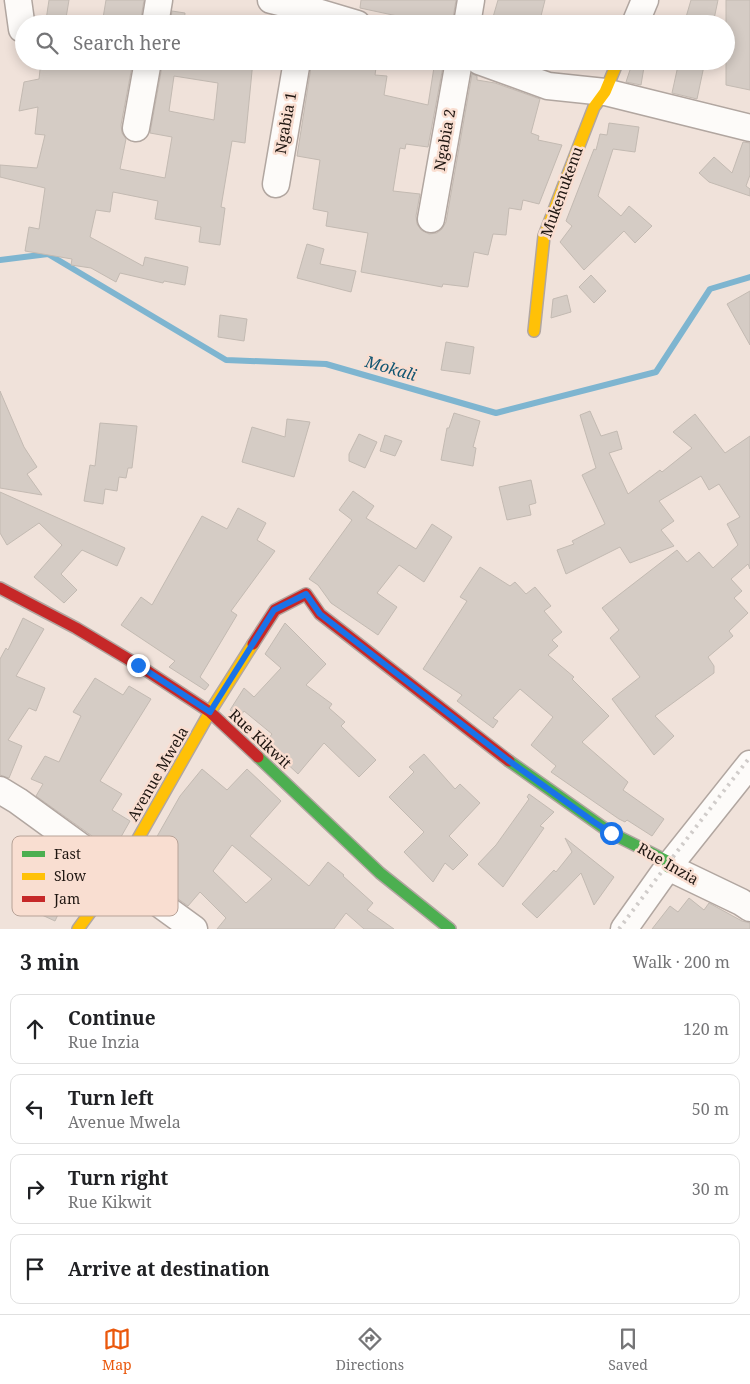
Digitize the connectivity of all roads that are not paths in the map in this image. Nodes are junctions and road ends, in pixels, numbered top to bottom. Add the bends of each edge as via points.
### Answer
1 (18, 0) edge
2 (159, 0) edge
3 (271, 0) edge
4 (471, 0) edge
5 (645, 0) edge
6 (306, 11) edge
7 (20, 15) edge
8 (156, 15) edge
9 (322, 15) edge
10 (468, 15) edge
11 (639, 15) edge
12 (146, 70) edge
13 (295, 70) edge
14 (457, 70) edge
15 (504, 70) edge
16 (614, 70) edge
17 (605, 92) junction
18 (136, 128) dead end
19 (750, 128) edge
20 (276, 184) dead end
21 (431, 219) dead end
22 (534, 331) dead end
23 (0, 588) edge
24 (306, 594) joint
25 (210, 712) junction
26 (750, 764) edge
27 (0, 790) edge
28 (66, 836) edge
29 (140, 836) edge
30 (668, 867) junction
31 (750, 908) edge
32 (87, 916) edge
33 (176, 916) edge
34 (78, 929) edge
35 (194, 929) edge
36 (450, 929) edge
37 (624, 929) edge

1 - 7 street
2 - 8 street
3 - 6 street
4 - 10 street
5 - 11 street
6 - 9 street
12 - 18 street
13 - 20 street, Ngabia 1
14 - 21 street, Ngabia 2
15 - 17 street via 548,86
16 - 17 street, Mukenukenu
17 - 19 street
17 - 22 street, Mukenukenu via 594,107 544,236
23 - 25 street, Rue Kikwit via 76,628
24 - 25 street, Avenue Mwela via 274,610
24 - 30 street, Rue Inzia via 320,614 508,760 611,833 669,862
25 - 29 street, Avenue Mwela
25 - 36 street, Rue Kikwit via 380,873
26 - 30 street
27 - 28 street
30 - 31 street, Rue Inzia
30 - 37 street
32 - 34 street, Avenue Mwela
33 - 35 street

